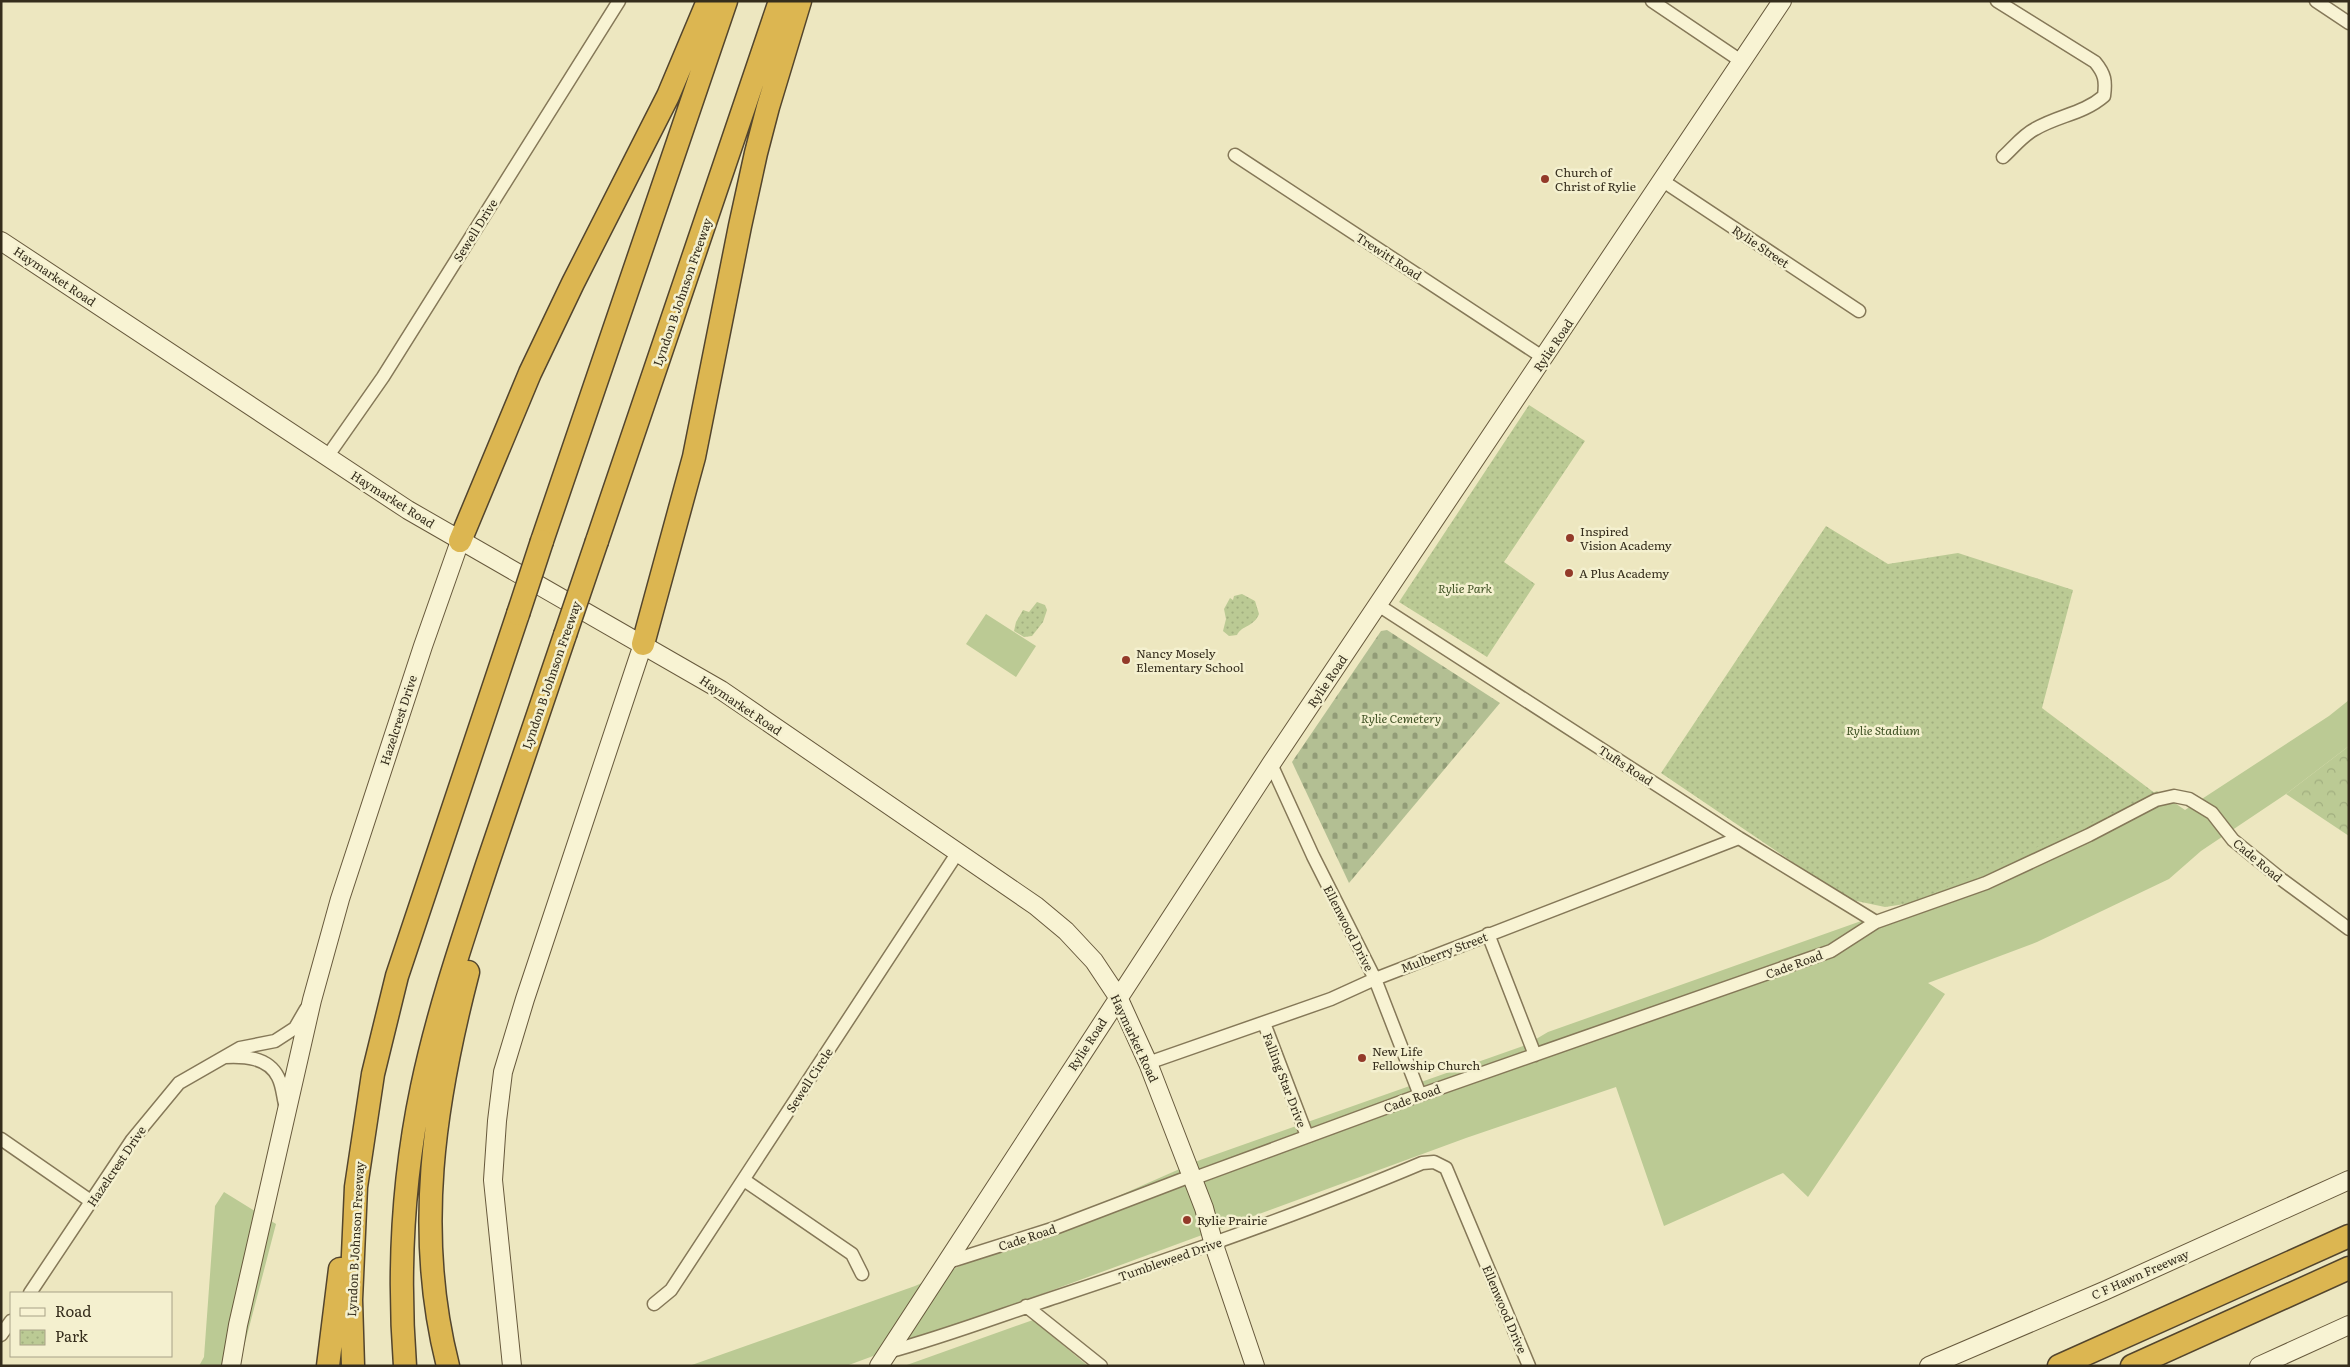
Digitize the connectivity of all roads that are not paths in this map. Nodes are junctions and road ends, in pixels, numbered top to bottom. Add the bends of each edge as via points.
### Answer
1 (619, 1) edge
2 (708, 1) edge
3 (726, 1) edge
4 (780, 1) edge
5 (800, 1) edge
6 (1652, 1) edge
7 (1782, 1) edge
8 (1997, 1) edge
9 (2316, 1) edge
10 (2349, 23) edge
11 (1741, 61) junction
12 (1235, 155) dead end
13 (2003, 157) dead end
14 (1663, 181) junction
15 (1, 241) edge
16 (1859, 311) dead end
17 (1544, 358) junction
18 (327, 457) junction
19 (460, 541) junction
20 (1378, 605) junction
21 (644, 644) junction
22 (1271, 764) junction
23 (520, 767) junction
24 (1739, 838) junction
25 (958, 852) junction
26 (1876, 922) junction
27 (2349, 929) edge
28 (1488, 934) junction
29 (1375, 979) junction
30 (1118, 997) junction
31 (312, 1000) junction
32 (1264, 1023) junction
33 (1534, 1055) junction
34 (220, 1058) junction
35 (1148, 1063) junction
36 (1420, 1095) junction
37 (286, 1110) junction
38 (1307, 1136) junction
39 (1, 1139) edge
40 (1446, 1168) joint
41 (1192, 1177) junction
42 (744, 1180) junction
43 (2349, 1180) edge
44 (356, 1187) junction
45 (92, 1202) junction
46 (2349, 1236) edge
47 (1214, 1244) junction
48 (945, 1262) junction
49 (2349, 1268) edge
50 (862, 1274) dead end
51 (31, 1292) edge
52 (654, 1304) dead end
53 (1026, 1306) junction
54 (10, 1322) edge
55 (2349, 1325) edge
56 (1, 1335) edge
57 (2174, 1347) junction
58 (404, 1358) edge
59 (884, 1359) edge
60 (231, 1366) edge
61 (328, 1366) edge
62 (353, 1366) edge
63 (448, 1366) edge
64 (512, 1366) edge
65 (1101, 1366) edge
66 (1255, 1366) edge
67 (1529, 1366) edge
68 (1929, 1366) edge
69 (2059, 1366) edge
70 (2132, 1366) edge
71 (2148, 1366) edge
72 (2260, 1366) edge

1 - 18 street, Sewell Drive via 383,377
2 - 19 highway via 668,96 530,373
3 - 44 highway, Lyndon B Johnson Freeway, bridge via 415,919 386,1012 372,1074
4 - 23 highway, Lyndon B Johnson Freeway, bridge
5 - 21 highway via 756,153 694,457
6 - 11 street
7 - 11 street, Rylie Road
8 - 13 street via 2095,62 2106,81 2104,96 2091,107 2034,130
9 - 10 street
11 - 14 street, Rylie Road
12 - 17 street, Trewitt Road
14 - 16 street, Rylie Street
14 - 17 street, Rylie Road
15 - 18 street, Haymarket Road
17 - 20 street, Rylie Road
18 - 19 street, Haymarket Road
19 - 21 street, Haymarket Road
19 - 31 street, Hazelcrest Drive via 340,899
20 - 22 street, Rylie Road
20 - 24 street, Tufts Road
21 - 25 street, Haymarket Road via 722,690
21 - 64 street via 503,1072 493,1180
22 - 29 street, Ellenwood Drive
22 - 30 street, Rylie Road
23 - 58 highway, Lyndon B Johnson Freeway via 459,950 436,1026 422,1088 405,1210 402,1276
23 - 63 highway via 455,1021 437,1121 429,1244 437,1314
24 - 26 street, Tufts Road
24 - 28 street, Mulberry Street
25 - 30 street, Haymarket Road via 1066,931 1094,961
25 - 42 street, Sewell Circle
26 - 27 street, Cade Road via 1986,883 2156,800 2174,796 2212,813 2233,840
26 - 33 street, Cade Road via 1831,951
28 - 29 street, Mulberry Street
28 - 33 street
29 - 32 street, Mulberry Street
29 - 36 street, Ellenwood Drive
30 - 35 street, Haymarket Road
30 - 48 street, Rylie Road
31 - 34 street, Hazelcrest Drive via 295,1028 275,1041 240,1048
31 - 37 street
32 - 35 street, Mulberry Street
32 - 38 street, Falling Star Drive
33 - 36 street, Cade Road
34 - 37 street, Hazelcrest Drive via 248,1057 266,1064 278,1077
34 - 45 street, Hazelcrest Drive via 179,1083 132,1140
35 - 41 street, Haymarket Road
36 - 38 street, Cade Road
37 - 60 street
38 - 41 street, Cade Road
39 - 45 street
40 - 47 street, Tumbleweed Drive via 1434,1162 1422,1163 1342,1197
40 - 67 street, Ellenwood Drive
41 - 47 street, Haymarket Road
41 - 48 street, Cade Road via 1055,1228
42 - 50 street via 852,1254
42 - 52 street, Sewell Circle via 671,1290
43 - 68 street, C F Hawn Freeway
44 - 61 highway via 336,1289
44 - 62 highway, Lyndon B Johnson Freeway via 351,1300
45 - 51 street, Hazelcrest Drive
46 - 69 highway
47 - 53 street, Tumbleweed Drive
47 - 66 street, Haymarket Road
48 - 59 street, Rylie Road
49 - 57 highway
53 - 59 street, Tumbleweed Drive
53 - 65 street
54 - 56 street
55 - 72 street
57 - 70 highway
57 - 71 highway

